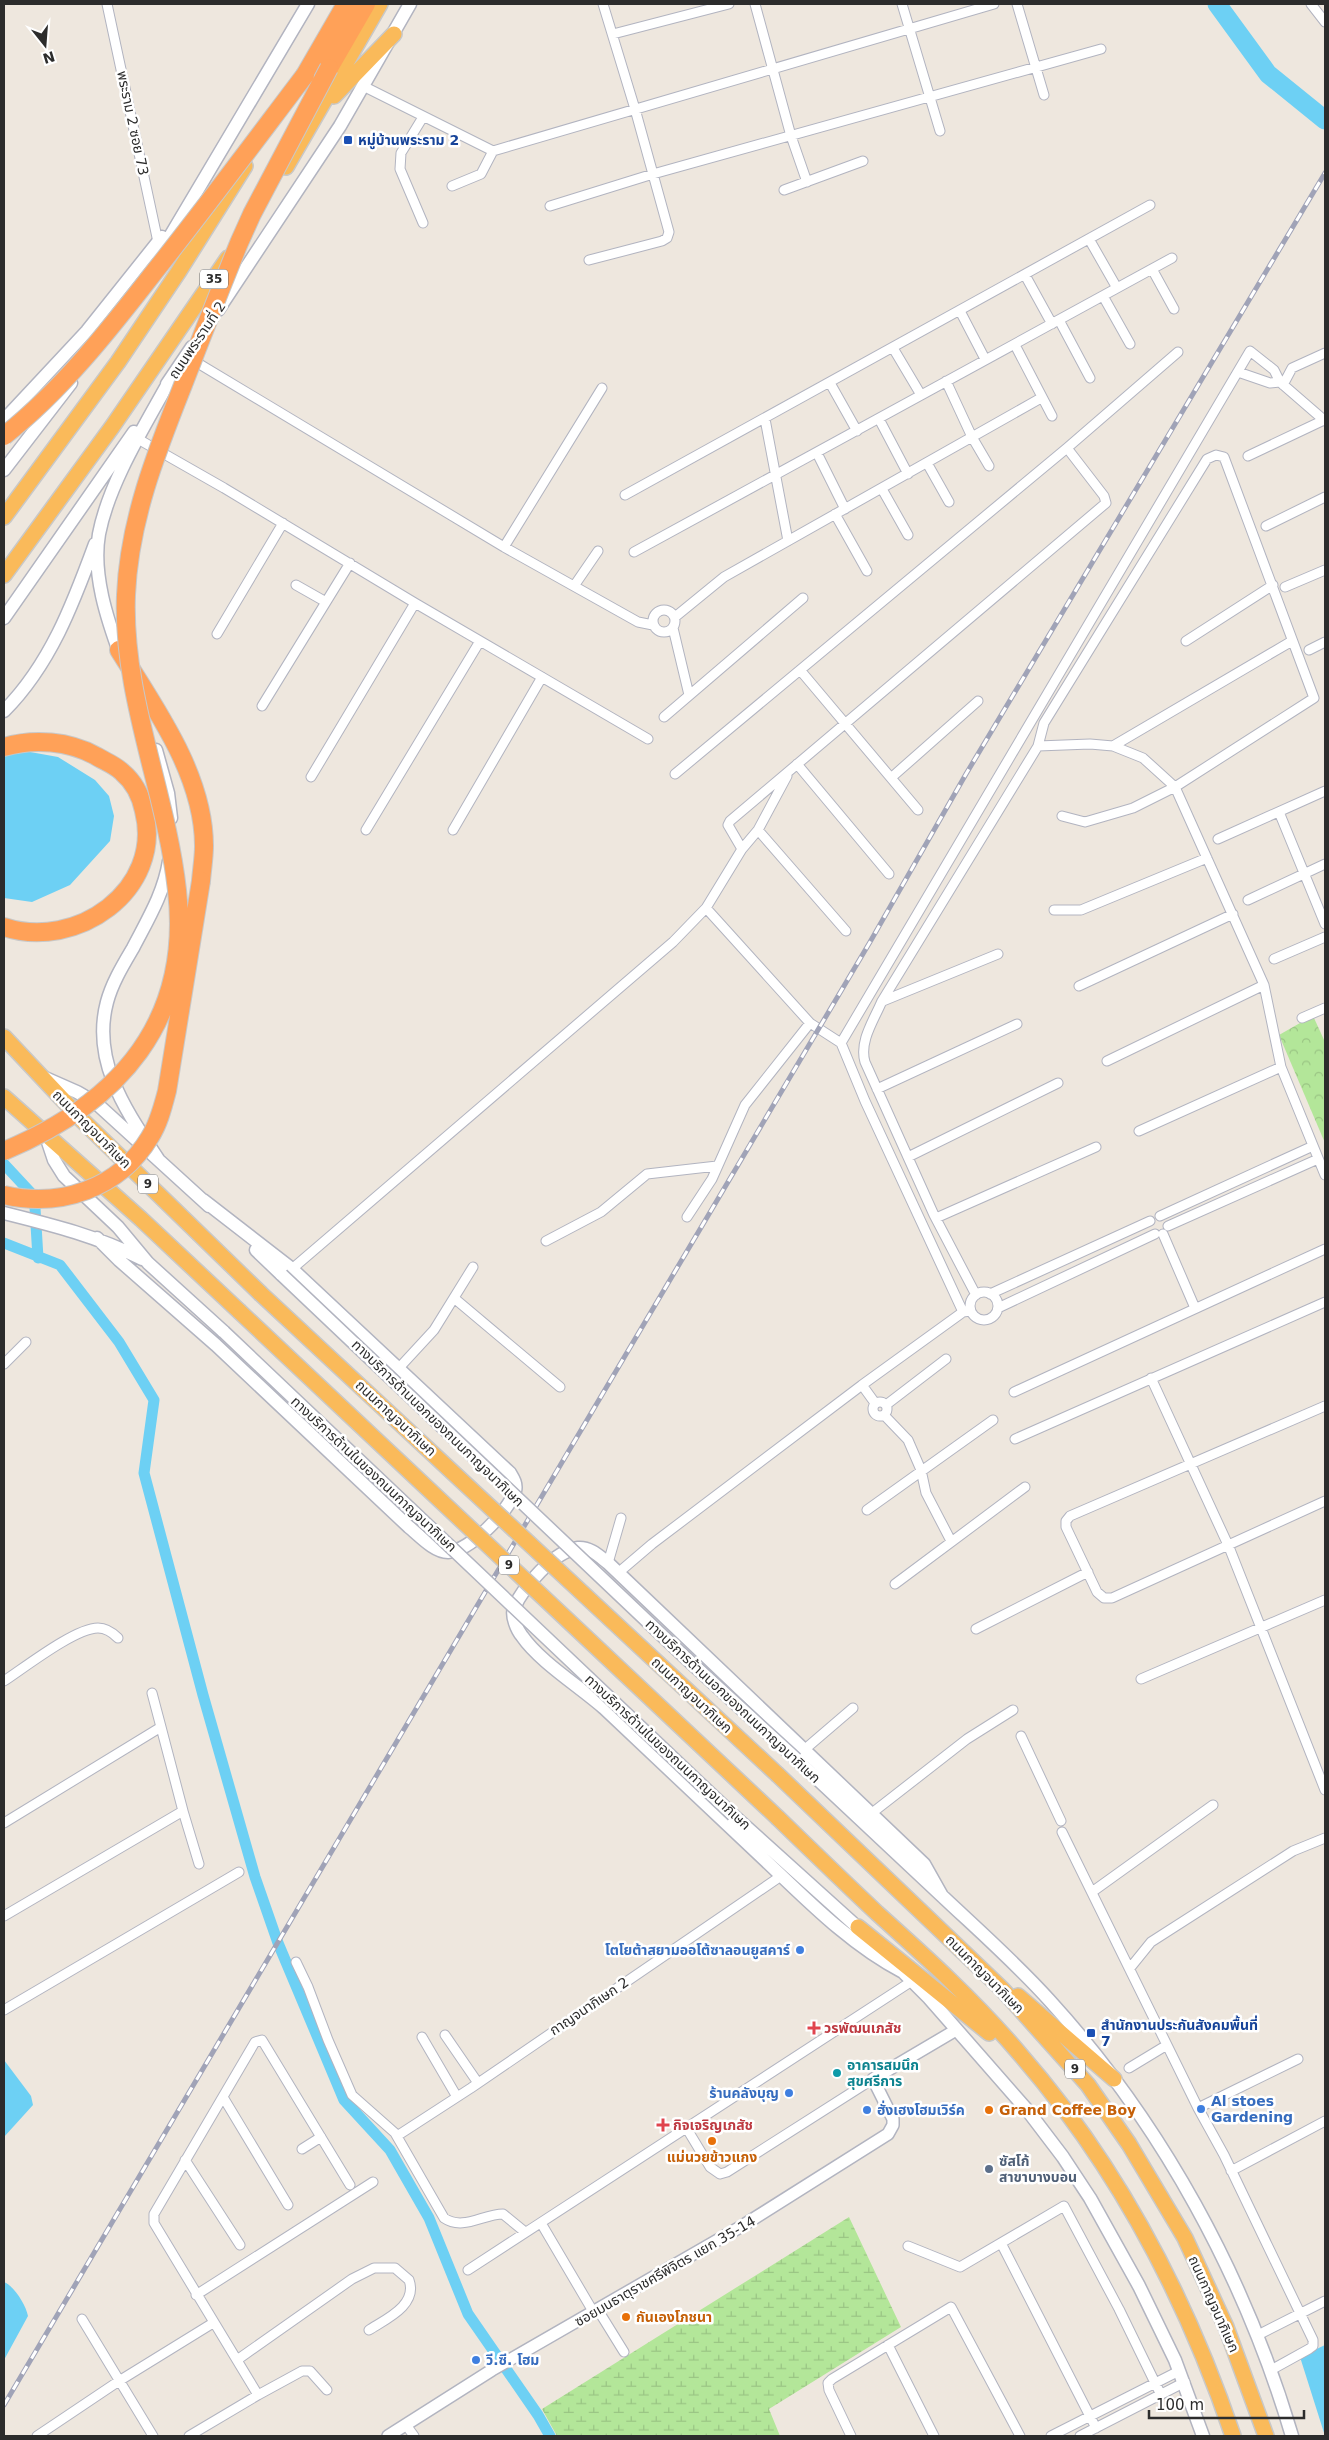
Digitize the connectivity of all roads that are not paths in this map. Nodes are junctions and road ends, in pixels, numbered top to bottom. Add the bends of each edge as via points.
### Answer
1 (107, 4) edge
2 (306, 4) edge
3 (337, 4) edge
4 (346, 4) edge
5 (366, 4) edge
6 (380, 4) edge
7 (410, 4) edge
8 (603, 4) edge
9 (729, 4) edge
10 (756, 4) edge
11 (902, 4) edge
12 (994, 4) edge
13 (1017, 4) edge
14 (1311, 4) edge
15 (1325, 22) edge
16 (909, 29) junction
17 (394, 34) junction
18 (612, 34) junction
19 (1101, 49) dead end
20 (772, 68) junction
21 (1035, 68) junction
22 (363, 86) junction
23 (1044, 95) dead end
24 (928, 97) junction
25 (635, 108) junction
26 (317, 113) junction
27 (423, 117) junction
28 (940, 131) dead end
29 (791, 136) junction
30 (493, 151) junction
31 (863, 161) dead end
32 (653, 174) junction
33 (807, 182) junction
34 (452, 186) dead end
35 (784, 190) dead end
36 (1150, 205) dead end
37 (550, 206) dead end
38 (188, 208) junction
39 (423, 223) dead end
40 (1089, 239) junction
41 (158, 242) junction
42 (1172, 258) dead end
43 (589, 260) dead end
44 (1152, 269) junction
45 (1025, 274) junction
46 (1117, 288) junction
47 (1103, 296) junction
48 (1174, 309) dead end
49 (960, 311) junction
50 (1056, 322) junction
51 (1130, 344) dead end
52 (1015, 345) junction
53 (893, 348) junction
54 (1178, 352) dead end
55 (1325, 353) edge
56 (186, 356) junction
57 (985, 359) junction
58 (1238, 372) junction
59 (171, 378) junction
60 (1090, 378) dead end
61 (946, 381) junction
62 (830, 383) junction
63 (1282, 383) junction
64 (34, 388) junction
65 (602, 388) dead end
66 (921, 395) junction
67 (1041, 398) junction
68 (1052, 416) dead end
69 (765, 419) junction
70 (879, 419) junction
71 (4, 420) edge
72 (1325, 421) edge
73 (4, 424) edge
74 (857, 431) junction
75 (4, 436) edge
76 (972, 437) junction
77 (138, 439) junction
78 (1067, 448) junction
79 (817, 453) junction
80 (1248, 456) dead end
81 (927, 463) junction
82 (989, 466) dead end
83 (4, 470) edge
84 (908, 474) junction
85 (776, 476) junction
86 (882, 489) junction
87 (625, 496) dead end
88 (1325, 497) edge
89 (949, 502) dead end
90 (844, 509) junction
91 (6, 514) edge
92 (835, 514) junction
93 (284, 523) junction
94 (1266, 526) dead end
95 (99, 534) junction
96 (908, 535) dead end
97 (788, 540) junction
98 (504, 547) junction
99 (598, 551) dead end
100 (634, 552) dead end
101 (350, 563) junction
102 (1325, 570) edge
103 (867, 571) dead end
104 (4, 575) edge
105 (296, 585) dead end
106 (1273, 585) junction
107 (574, 586) junction
108 (1285, 586) dead end
109 (803, 598) dead end
110 (326, 602) junction
111 (415, 603) junction
112 (674, 617) junction
113 (4, 618) edge
114 (653, 625) junction
115 (673, 628) junction
116 (217, 634) dead end
117 (480, 641) junction
118 (1186, 641) dead end
119 (1292, 642) junction
120 (1325, 642) edge
121 (119, 650) junction
122 (1309, 650) dead end
123 (800, 670) junction
124 (542, 677) junction
125 (689, 695) junction
126 (978, 701) dead end
127 (262, 706) dead end
128 (4, 711) edge
129 (664, 717) dead end
130 (846, 723) junction
131 (648, 739) dead end
132 (1038, 746) junction
133 (1113, 746) junction
134 (4, 747) edge
135 (794, 766) junction
136 (675, 774) dead end
137 (892, 776) junction
138 (312, 777) dead end
139 (1174, 787) junction
140 (1325, 791) edge
141 (918, 810) dead end
142 (1280, 812) junction
143 (1062, 816) dead end
144 (366, 830) dead end
145 (453, 830) dead end
146 (758, 830) junction
147 (1218, 839) dead end
148 (742, 849) junction
149 (1207, 858) junction
150 (1325, 864) edge
151 (1304, 873) junction
152 (889, 874) dead end
153 (1248, 900) dead end
154 (706, 908) junction
155 (1054, 910) dead end
156 (1233, 914) junction
157 (1325, 924) edge
158 (4, 927) edge
159 (846, 931) dead end
160 (1325, 937) edge
161 (998, 954) dead end
162 (1274, 959) dead end
163 (1264, 985) junction
164 (1080, 986) dead end
165 (882, 1001) junction
166 (1325, 1008) edge
167 (1302, 1018) dead end
168 (810, 1023) junction
169 (1017, 1024) dead end
170 (4, 1037) edge
171 (841, 1043) junction
172 (1107, 1061) dead end
173 (1281, 1067) junction
174 (38, 1075) junction
175 (1058, 1083) dead end
176 (877, 1089) junction
177 (4, 1097) edge
178 (1139, 1131) dead end
179 (46, 1136) junction
180 (1313, 1146) junction
181 (1096, 1147) dead end
182 (4, 1151) edge
183 (908, 1157) junction
184 (158, 1159) junction
185 (1318, 1159) junction
186 (717, 1166) junction
187 (1325, 1175) edge
188 (4, 1195) edge
189 (4, 1213) edge
190 (1160, 1216) junction
191 (687, 1217) dead end
192 (936, 1218) junction
193 (1150, 1221) junction
194 (1162, 1231) junction
195 (97, 1238) junction
196 (546, 1241) dead end
197 (1325, 1249) edge
198 (148, 1263) junction
199 (473, 1267) dead end
200 (287, 1272) junction
201 (990, 1294) junction
202 (976, 1295) junction
203 (454, 1298) junction
204 (1325, 1302) edge
205 (998, 1308) junction
206 (1195, 1308) junction
207 (967, 1312) junction
208 (26, 1342) dead end
209 (946, 1359) dead end
210 (4, 1364) edge
211 (398, 1369) junction
212 (1151, 1378) junction
213 (862, 1385) junction
214 (560, 1387) dead end
215 (1014, 1392) dead end
216 (876, 1403) junction
217 (886, 1405) junction
218 (1325, 1406) edge
219 (884, 1416) junction
220 (993, 1420) dead end
221 (1015, 1440) dead end
222 (1190, 1465) junction
223 (921, 1470) junction
224 (1025, 1487) dead end
225 (1325, 1501) edge
226 (867, 1510) dead end
227 (621, 1518) dead end
228 (951, 1541) junction
229 (1229, 1547) junction
230 (608, 1563) junction
231 (1088, 1572) junction
232 (618, 1573) junction
233 (895, 1584) dead end
234 (1325, 1600) edge
235 (1259, 1627) junction
236 (976, 1629) dead end
237 (118, 1638) dead end
238 (1141, 1678) dead end
239 (4, 1681) edge
240 (152, 1693) dead end
241 (853, 1708) dead end
242 (1013, 1710) dead end
243 (161, 1727) junction
244 (1021, 1736) dead end
245 (800, 1754) junction
246 (1325, 1790) edge
247 (1213, 1805) dead end
248 (183, 1811) junction
249 (872, 1813) junction
250 (1061, 1821) dead end
251 (4, 1823) edge
252 (1062, 1832) dead end
253 (1325, 1838) edge
254 (199, 1864) dead end
255 (239, 1872) dead end
256 (781, 1876) junction
257 (1092, 1892) junction
258 (942, 1896) junction
259 (4, 1916) edge
260 (858, 1927) junction
261 (296, 1962) dead end
262 (1130, 1968) junction
263 (907, 1976) junction
264 (989, 1977) junction
265 (4, 2010) edge
266 (956, 2030) junction
267 (444, 2035) dead end
268 (422, 2037) dead end
269 (1167, 2045) junction
270 (1298, 2059) dead end
271 (1130, 2068) dead end
272 (874, 2079) junction
273 (1114, 2079) junction
274 (1043, 2080) junction
275 (478, 2083) junction
276 (223, 2097) junction
277 (457, 2098) junction
278 (1198, 2108) junction
279 (1325, 2121) edge
280 (687, 2129) junction
281 (397, 2136) junction
282 (321, 2137) junction
283 (302, 2149) dead end
284 (185, 2160) junction
285 (1231, 2171) junction
286 (373, 2182) dead end
287 (350, 2185) dead end
288 (288, 2205) dead end
289 (541, 2224) junction
290 (525, 2232) junction
291 (1001, 2243) junction
292 (240, 2245) dead end
293 (908, 2246) dead end
294 (468, 2270) dead end
295 (196, 2295) junction
296 (1325, 2301) edge
297 (596, 2312) junction
298 (1301, 2314) junction
299 (82, 2319) dead end
300 (213, 2323) junction
301 (369, 2330) dead end
302 (1258, 2335) junction
303 (888, 2345) junction
304 (624, 2352) dead end
305 (237, 2360) junction
306 (1271, 2370) junction
307 (1182, 2377) junction
308 (119, 2381) junction
309 (1156, 2383) junction
310 (327, 2390) dead end
311 (258, 2395) junction
312 (1161, 2395) junction
313 (1090, 2416) junction
314 (406, 2425) junction
315 (1096, 2428) junction
316 (37, 2436) edge
317 (153, 2436) edge
318 (189, 2436) edge
319 (388, 2436) edge
320 (414, 2436) edge
321 (851, 2436) edge
322 (934, 2436) edge
323 (1020, 2436) edge
324 (1051, 2436) edge
325 (1080, 2436) edge
326 (1203, 2436) edge
327 (1233, 2436) edge
328 (1266, 2436) edge
329 (1292, 2436) edge

1 - 41 street, พระราม 2 ซอย 73
2 - 38 main road
3 - 91 highway, 35 via 179,271 118,362
4 - 75 highway, bridge via 305,75 148,280 73,370
5 - 182 highway, bridge via 324,76 242,236 154,459 134,529 126,595 128,645 178,904 178,946 169,993 152,1033 123,1074 71,1115
6 - 26 highway, ถนนพระรามที่ 2 / 35
7 - 17 main road, ถนนพระรามที่ 2 / 35
8 - 18 street
9 - 18 street
10 - 20 street
11 - 16 street
12 - 16 street
13 - 21 street
14 - 15 street
16 - 20 street
16 - 24 street
17 - 22 main road, ถนนพระรามที่ 2 / 35
17 - 26 highway
18 - 25 street
19 - 21 street
20 - 25 street
20 - 29 street
21 - 23 street
21 - 24 street
22 - 27 street
22 - 56 main road, ถนนพระรามที่ 2 / 35 via 294,198
24 - 28 street
24 - 29 street
25 - 30 street
25 - 32 street
26 - 104 highway, ถนนพระรามที่ 2 / 35 via 181,328
27 - 30 street
27 - 39 street via 401,153 400,169
29 - 32 street
29 - 33 street
30 - 34 street via 481,174
31 - 33 street
32 - 37 street
32 - 43 street via 669,232 667,238
33 - 35 street
36 - 40 street
38 - 41 main road
38 - 83 main road via 104,338
40 - 45 street
40 - 46 street
41 - 64 main road via 86,331
42 - 44 street
44 - 46 street
44 - 48 street
45 - 49 street
45 - 50 street
46 - 47 street
47 - 50 street
47 - 51 street
49 - 53 street
49 - 57 street
50 - 52 street
50 - 60 street
52 - 57 street
52 - 67 street
53 - 62 street
53 - 66 street
54 - 78 street
55 - 63 street via 1292,368
56 - 59 main road, ถนนพระรามที่ 2 / 35
56 - 98 street
57 - 61 street
58 - 63 street via 1270,384
58 - 63 street via 1250,351 1274,370
58 - 171 street
59 - 77 main road
59 - 113 main road, ถนนพระรามที่ 2 / 35
61 - 66 street
61 - 76 street
62 - 69 street
62 - 74 street
63 - 72 street
64 - 71 main road
64 - 73 main road
65 - 98 street
66 - 70 street
67 - 68 street
67 - 76 street
69 - 85 street
69 - 87 street
70 - 74 street
70 - 84 street
72 - 80 street
74 - 79 street
76 - 81 street
76 - 82 street
77 - 93 street
77 - 95 main road via 118,480
78 - 123 street
78 - 130 street via 1106,503
79 - 85 street
79 - 90 street
81 - 84 street
81 - 89 street
84 - 86 street
85 - 97 street
85 - 100 street
86 - 90 street
86 - 96 street
88 - 94 street
90 - 92 street
92 - 97 street
92 - 103 street
93 - 101 street
93 - 116 street
95 - 121 main road via 102,590
95 - 128 main road via 49,653
97 - 112 street via 715,583
98 - 107 street
99 - 107 street
101 - 110 street
101 - 111 street
102 - 108 street
105 - 110 street
106 - 118 street
106 - 119 street
106 - 132 street via 1224,457 1216,455 1207,459 1044,723
107 - 114 street via 638,622
109 - 125 street
110 - 127 street
111 - 117 street
111 - 138 street
112 - 114 street via 669,611 661,610 654,615
112 - 115 street
114 - 115 street via 665,633
115 - 125 street
117 - 124 street
117 - 144 street
119 - 133 street
119 - 139 street via 1314,698
120 - 122 street
121 - 184 main road via 168,793 172,844 156,907 115,981 107,1002 103,1025 104,1050 114,1087
121 - 188 highway, bridge via 172,736 194,790 204,846 167,1091 150,1138 105,1183 86,1192 50,1199 31,1200
123 - 130 street
123 - 136 street
124 - 131 street
124 - 145 street
125 - 129 street
126 - 137 street
130 - 135 street
130 - 137 street
132 - 133 street
132 - 165 street
133 - 139 street via 1143,758
134 - 158 highway via 42,741 84,750 121,771 134,784 148,825 137,876 106,912 84,924 54,931 33,932
135 - 146 street
135 - 148 street via 728,824
135 - 152 street
137 - 141 street
139 - 143 street via 1133,808 1085,822
139 - 149 street
140 - 142 street
142 - 147 street
142 - 151 street
146 - 148 street
146 - 159 street
148 - 154 street
149 - 155 street via 1081,910
149 - 156 street
150 - 151 street
151 - 153 street
151 - 157 street
154 - 168 street
154 - 200 street via 673,942
156 - 163 street
156 - 164 street
160 - 162 street
161 - 165 street
163 - 172 street
163 - 173 street
165 - 176 street via 865,1038 863,1051
166 - 167 street
168 - 171 street
168 - 186 street via 745,1105
169 - 176 street
170 - 174 highway, ถนนกาญจนาภิเษก / 9
171 - 207 street via 865,1101
173 - 178 street
173 - 180 street
174 - 184 main road, ทางบริการด้านนอกของถนนกาญจนาภิเษก via 96,1104
174 - 264 highway, ถนนกาญจนาภิเษก / 9, bridge via 260,1292
175 - 183 street
176 - 183 street
177 - 179 highway, 9
179 - 198 main road, ทางบริการด้านในของถนนกาญจนาภิเษก via 54,1160 64,1176 118,1227
179 - 274 highway, 9, bridge via 239,1311 778,1818 993,2023
180 - 185 street
180 - 190 street
181 - 192 street
183 - 192 street
184 - 200 main road, ทางบริการด้านนอกของถนนกาญจนาภิเษก
185 - 187 street
185 - 194 street
186 - 191 street via 706,1190
186 - 196 street via 647,1174 601,1212
189 - 195 main road
190 - 193 street
190 - 194 street via 1167,1221
192 - 202 street
193 - 194 street via 1150,1230
193 - 201 street
194 - 205 street
194 - 206 street
195 - 198 main road
195 - 211 main road via 409,1527 436,1549 446,1552 462,1549 483,1534 496,1519 515,1491 515,1482 510,1473
197 - 206 street
198 - 260 main road, ทางบริการด้านในของถนนกาญจนาภิเษก, bridge via 733,1815
199 - 203 street
200 - 211 main road
200 - 245 main road, ทางบริการด้านนอกของถนนกาญจนาภิเษก, bridge via 680,1652
201 - 202 street via 982,1292
201 - 205 street
202 - 207 street
203 - 211 street via 434,1330
203 - 214 street
204 - 212 street
205 - 207 street via 992,1318 986,1320
206 - 215 street
207 - 213 street
208 - 210 street
209 - 217 street
212 - 221 street
212 - 222 street
213 - 216 street
213 - 232 street
216 - 217 street
216 - 219 street via 873,1412 879,1417
217 - 219 street via 888,1411
218 - 222 street
219 - 223 street via 902,1432
220 - 223 street
222 - 229 street
222 - 231 street via 1070,1516 1066,1527
223 - 226 street
223 - 228 street via 926,1493
224 - 228 street
225 - 229 street
227 - 230 street
228 - 233 street
229 - 231 street via 1112,1598 1104,1598 1097,1592
229 - 235 street
230 - 232 main road
230 - 256 main road via 591,1550 578,1548 562,1554 534,1575 513,1609 521,1635
231 - 236 street
232 - 245 main road
234 - 235 street
235 - 238 street
235 - 246 street
237 - 239 street via 111,1632 95,1628 50,1650
240 - 243 street
241 - 245 street
242 - 249 street via 951,1751
243 - 248 street
243 - 251 street
244 - 250 street
245 - 249 main road
245 - 258 main road, ทางบริการด้านนอกของถนนกาญจนาภิเษก
247 - 257 street
248 - 254 street
248 - 259 street
249 - 258 main road via 924,1864
252 - 257 street
253 - 262 street via 1293,1850 1151,1942
255 - 265 street
256 - 263 main road via 852,1939
256 - 275 street, กาญจนาภิเษก 2
257 - 262 street
258 - 273 main road, ทางบริการด้านนอกของถนนกาญจนาภิเษก via 1050,2001
260 - 263 main road, ทางบริการด้านในของถนนกาญจนาภิเษก
260 - 274 highway
261 - 281 street via 352,2095
262 - 269 street
263 - 266 main road, ทางบริการด้านในของถนนกาญจนาภิเษก
263 - 280 street
264 - 273 highway via 1025,2001
264 - 328 highway, ถนนกาญจนาภิเษก / 9 via 1088,2085 1130,2144 1185,2238 1226,2327
266 - 272 street
266 - 307 main road, ทางบริการด้านในของถนนกาญจนาภิเษก via 1028,2112 1090,2198 1139,2286
267 - 275 street
268 - 277 street
269 - 271 street
269 - 278 street
270 - 278 street
272 - 280 street via 720,2174 710,2167
272 - 297 street, ซอยมนธาตุราชศรีพิจิตร แยก 35-14 via 892,2119 893,2125 888,2134 742,2226
273 - 302 main road, ทางบริการด้านนอกของถนนกาญจนาภิเษก via 1148,2128 1208,2231
274 - 327 highway, 9 via 1141,2226 1197,2341
275 - 277 street, กาญจนาภิเษก 2
276 - 282 street via 255,2042 262,2040
276 - 284 street
276 - 288 street
277 - 281 street, กาญจนาภิเษก 2
278 - 285 street
279 - 285 street
280 - 289 street
281 - 290 street via 444,2218 468,2223 504,2214
282 - 283 street
282 - 287 street
284 - 292 street
284 - 295 street via 154,2214 154,2223
285 - 298 street
286 - 295 street
289 - 290 street
289 - 297 street
290 - 294 street
291 - 293 street via 960,2267
291 - 309 street via 1064,2206
291 - 313 street
295 - 300 street
296 - 298 street
297 - 304 street
297 - 314 street, ซอยมนธาตุราชศรีพิจิตร แยก 35-14 via 492,2370
298 - 302 street
298 - 306 street via 1313,2346
299 - 308 street
300 - 305 street
300 - 308 street
301 - 305 street via 402,2308 409,2297 409,2280 395,2268 374,2268 352,2278
302 - 306 main road, ทางบริการด้านนอกของถนนกาญจนาภิเษก
303 - 321 street via 828,2383
303 - 322 street
303 - 323 street via 951,2307
305 - 311 street
306 - 329 main road, ทางบริการด้านนอกของถนนกาญจนาภิเษก
307 - 309 street
307 - 312 street
307 - 326 main road, ทางบริการด้านในของถนนกาญจนาภิเษก
308 - 316 street
308 - 317 street
309 - 312 street
309 - 313 street
310 - 311 street via 307,2370
311 - 318 street
312 - 315 street
313 - 315 street
313 - 324 street
314 - 319 street, ซอยมนธาตุราชศรีพิจิตร แยก 35-14
314 - 320 street
315 - 325 street

